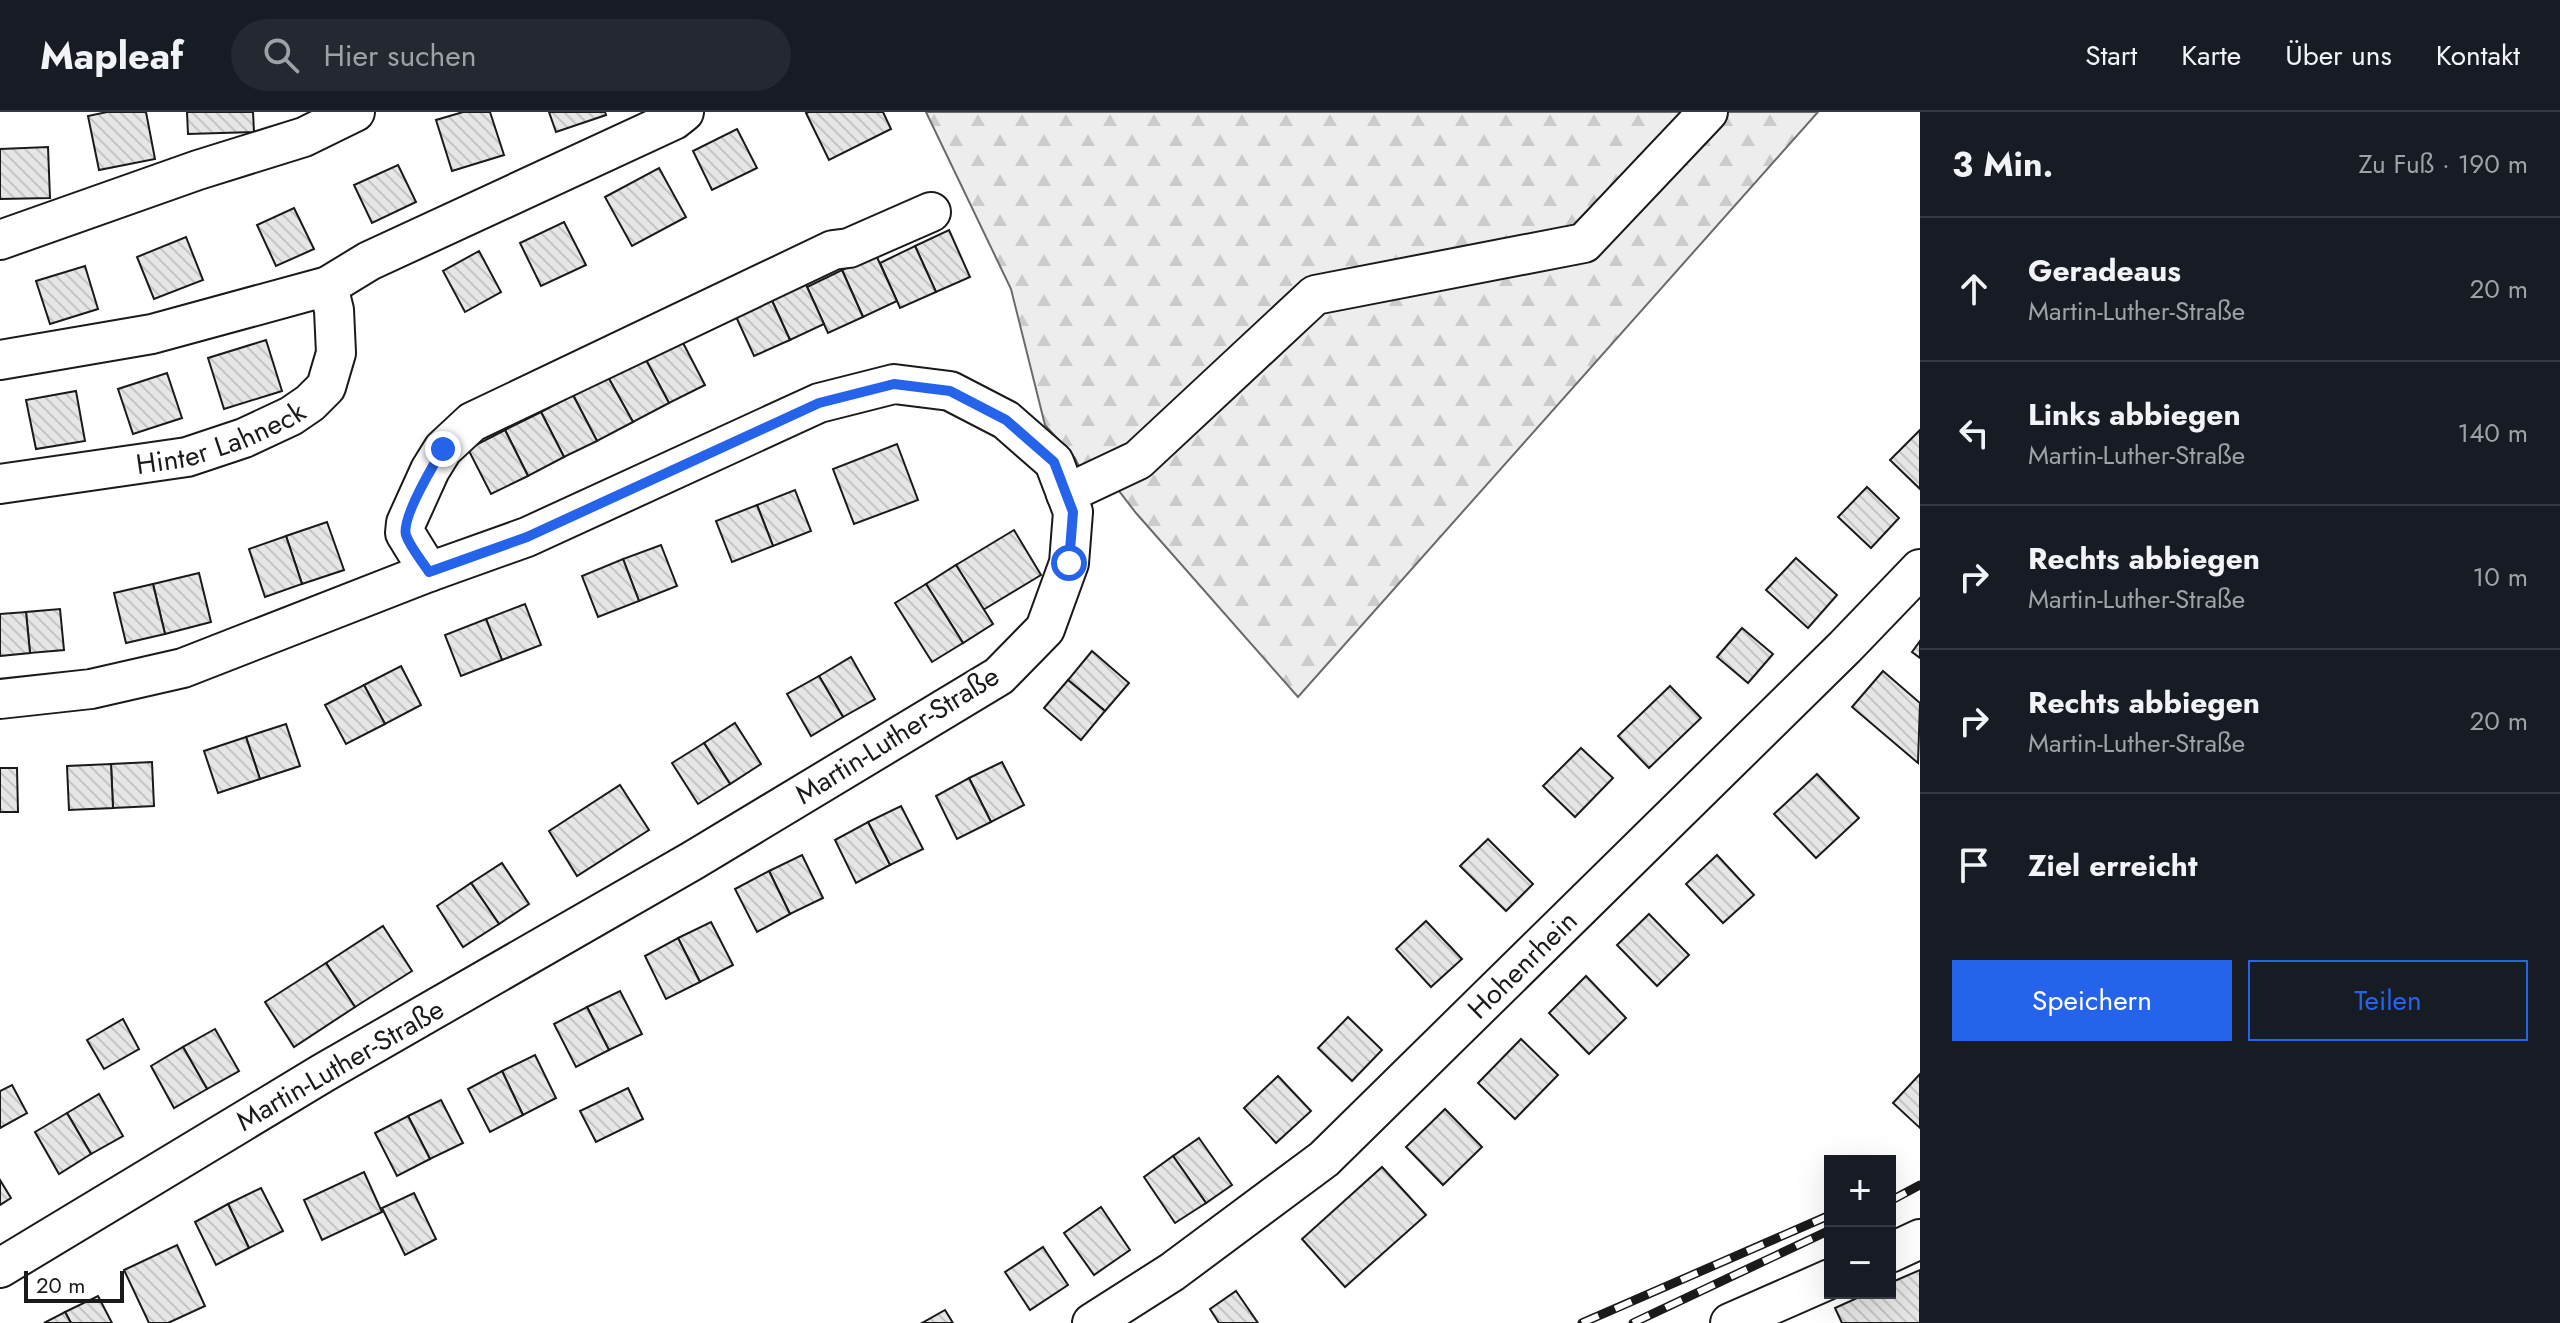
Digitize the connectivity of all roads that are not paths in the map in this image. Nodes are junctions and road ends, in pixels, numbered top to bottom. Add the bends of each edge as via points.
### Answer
1 (355, 112) edge
2 (684, 112) edge
3 (1708, 112) edge
4 (931, 212) dead end
5 (0, 240) edge
6 (328, 286) junction
7 (0, 360) edge
8 (0, 484) edge
9 (1066, 494) junction
10 (1920, 569) edge
11 (429, 572) junction
12 (0, 699) edge
13 (1920, 1239) edge
14 (1896, 1250) edge
15 (0, 1268) edge
16 (1824, 1282) edge
17 (1092, 1323) edge
18 (1730, 1323) edge

1 - 5 street via 304,137
2 - 6 street via 369,261
3 - 9 street via 1584,243 1315,295 1138,460
4 - 11 street via 833,250 472,422 443,449 406,523 405,533
6 - 7 street via 152,334
6 - 8 street, Hinter Lahneck via 336,353 326,387 291,416 187,457
9 - 11 street, Martin-Luther-Straße via 1054,462 1006,420 950,391 894,384 819,403 527,537
9 - 15 street, Martin-Luther-Straße via 1073,512 1069,563 1045,629 999,676
10 - 17 street, Hohenrhein via 1324,1159 1172,1272
11 - 12 street, Martin-Luther-Straße via 183,668 91,689
13 - 14 street
16 - 18 street

